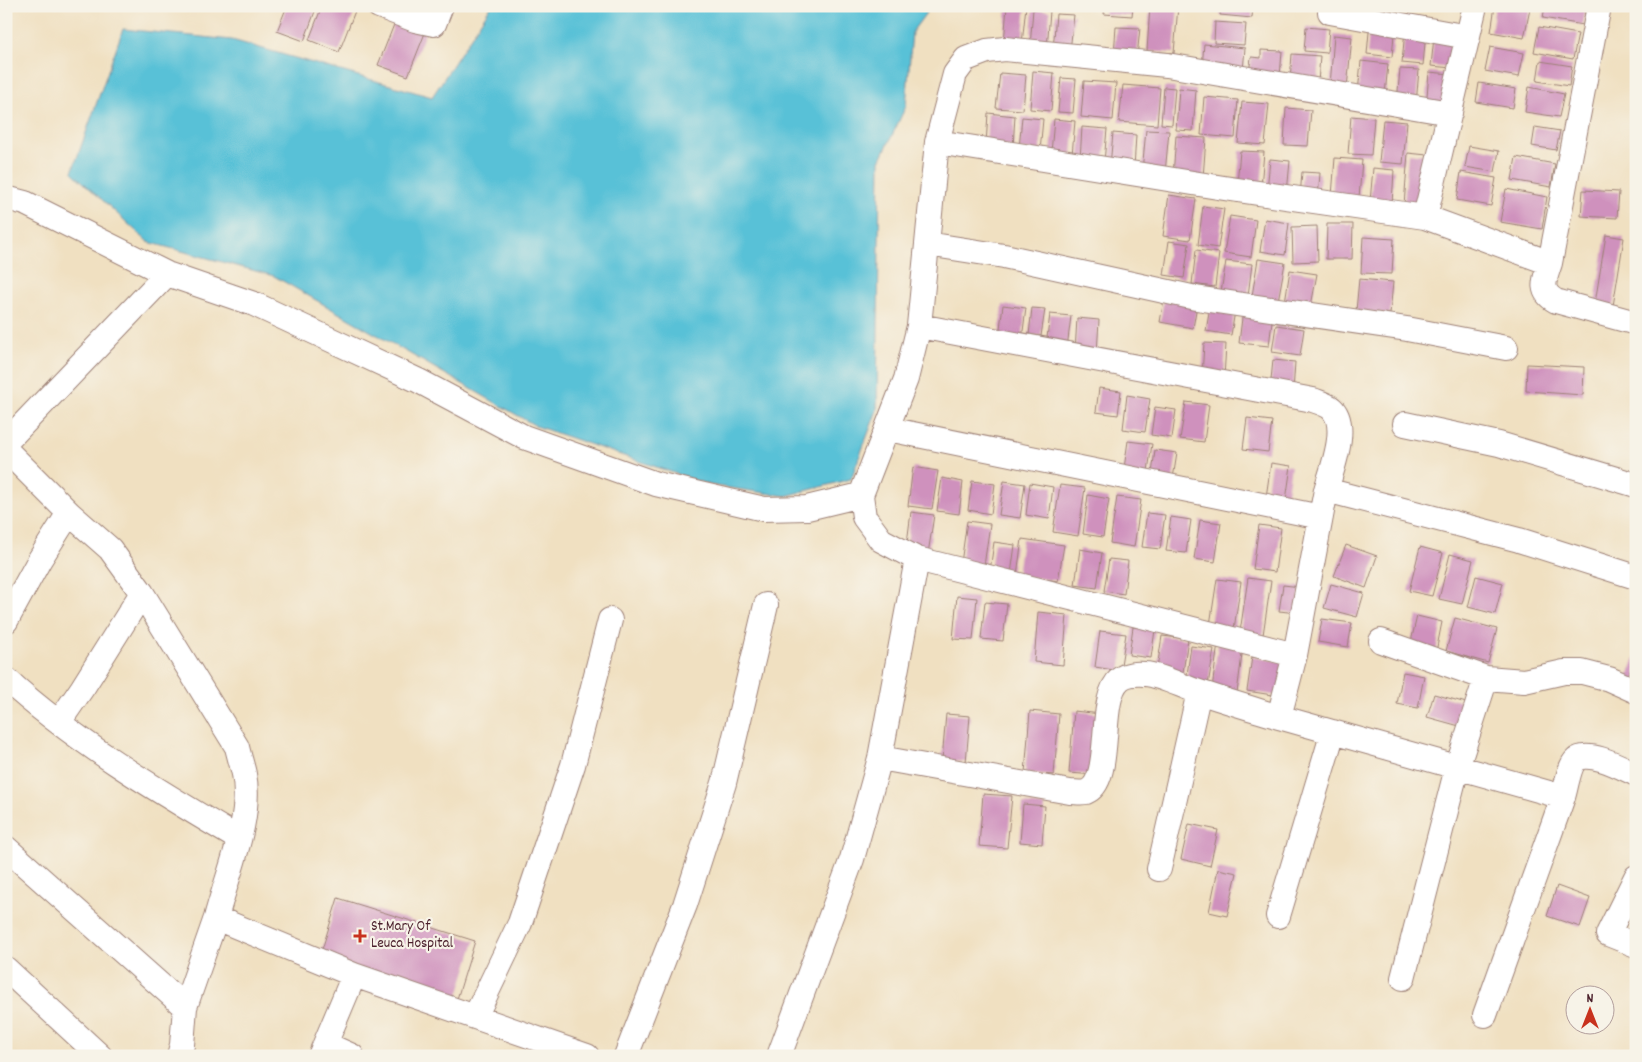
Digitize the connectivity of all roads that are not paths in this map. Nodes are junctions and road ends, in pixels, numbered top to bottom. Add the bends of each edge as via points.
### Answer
1 (378, 6) edge
2 (441, 6) edge
3 (1475, 6) edge
4 (1599, 6) edge
5 (1330, 12) dead end
6 (1468, 38) junction
7 (1450, 113) junction
8 (937, 142) junction
9 (6, 198) edge
10 (1425, 217) junction
11 (927, 244) junction
12 (1550, 263) junction
13 (167, 274) junction
14 (1636, 323) edge
15 (919, 326) junction
16 (1506, 348) dead end
17 (1405, 424) dead end
18 (888, 430) junction
19 (6, 442) edge
20 (6, 450) edge
21 (1636, 485) edge
22 (1326, 490) junction
23 (861, 495) junction
24 (69, 513) junction
25 (1321, 517) junction
26 (917, 558) junction
27 (1634, 570) edge
28 (142, 592) junction
29 (766, 605) dead end
30 (610, 620) dead end
31 (6, 621) edge
32 (1382, 641) dead end
33 (1295, 655) junction
34 (1486, 678) junction
35 (6, 679) edge
36 (1636, 691) edge
37 (1199, 692) junction
38 (1279, 717) junction
39 (59, 722) junction
40 (1333, 732) junction
41 (880, 758) junction
42 (1457, 768) junction
43 (1636, 774) edge
44 (1563, 797) junction
45 (239, 839) junction
46 (6, 848) edge
47 (1159, 869) dead end
48 (1636, 877) edge
49 (1278, 916) dead end
50 (216, 918) junction
51 (1636, 945) edge
52 (6, 969) edge
53 (354, 975) junction
54 (1403, 978) dead end
55 (185, 1006) junction
56 (1485, 1015) dead end
57 (474, 1017) junction
58 (323, 1050) edge
59 (100, 1056) edge
60 (178, 1056) edge
61 (352, 1056) edge
62 (587, 1056) edge
63 (626, 1056) edge
64 (779, 1056) edge

1 - 2 street via 434,24
3 - 6 street
4 - 12 street
5 - 6 street
6 - 7 street
7 - 8 street via 1167,65 1005,49 987,51 966,59 954,74
7 - 10 street
8 - 10 street
8 - 11 street
9 - 13 street via 25,204
10 - 12 street
11 - 15 street
11 - 16 street via 1004,256 1196,298 1407,329
12 - 14 street via 1544,283 1548,297
13 - 19 street
13 - 23 street via 254,304 419,381 524,437 656,484 764,509 807,508
15 - 18 street via 906,379
15 - 22 street via 1313,400 1331,408 1340,422 1339,441
17 - 21 street via 1499,444
18 - 23 street
18 - 25 street
20 - 24 street
22 - 25 street
22 - 27 street
23 - 26 street via 864,517 881,540
24 - 28 street via 110,550
24 - 31 street
25 - 33 street
26 - 33 street
26 - 41 street
28 - 39 street
28 - 45 street via 237,747 246,799
29 - 63 street via 724,783 685,905
30 - 57 street via 573,765 520,923
32 - 34 street
33 - 38 street
34 - 36 street via 1524,682 1564,672 1582,672
34 - 42 street
35 - 39 street
37 - 38 street
37 - 41 street via 1147,674 1134,674 1115,684 1109,701 1101,770 1095,784 1085,792
37 - 47 street
38 - 40 street
39 - 45 street via 136,776
40 - 42 street
40 - 49 street
41 - 64 street via 852,859
42 - 44 street
42 - 54 street
43 - 44 street via 1592,757 1581,757 1575,760
44 - 56 street
45 - 50 street
46 - 55 street
48 - 51 street via 1608,934
50 - 53 street
50 - 55 street
52 - 59 street
53 - 57 street
53 - 58 street
55 - 60 street
57 - 62 street
58 - 61 street

